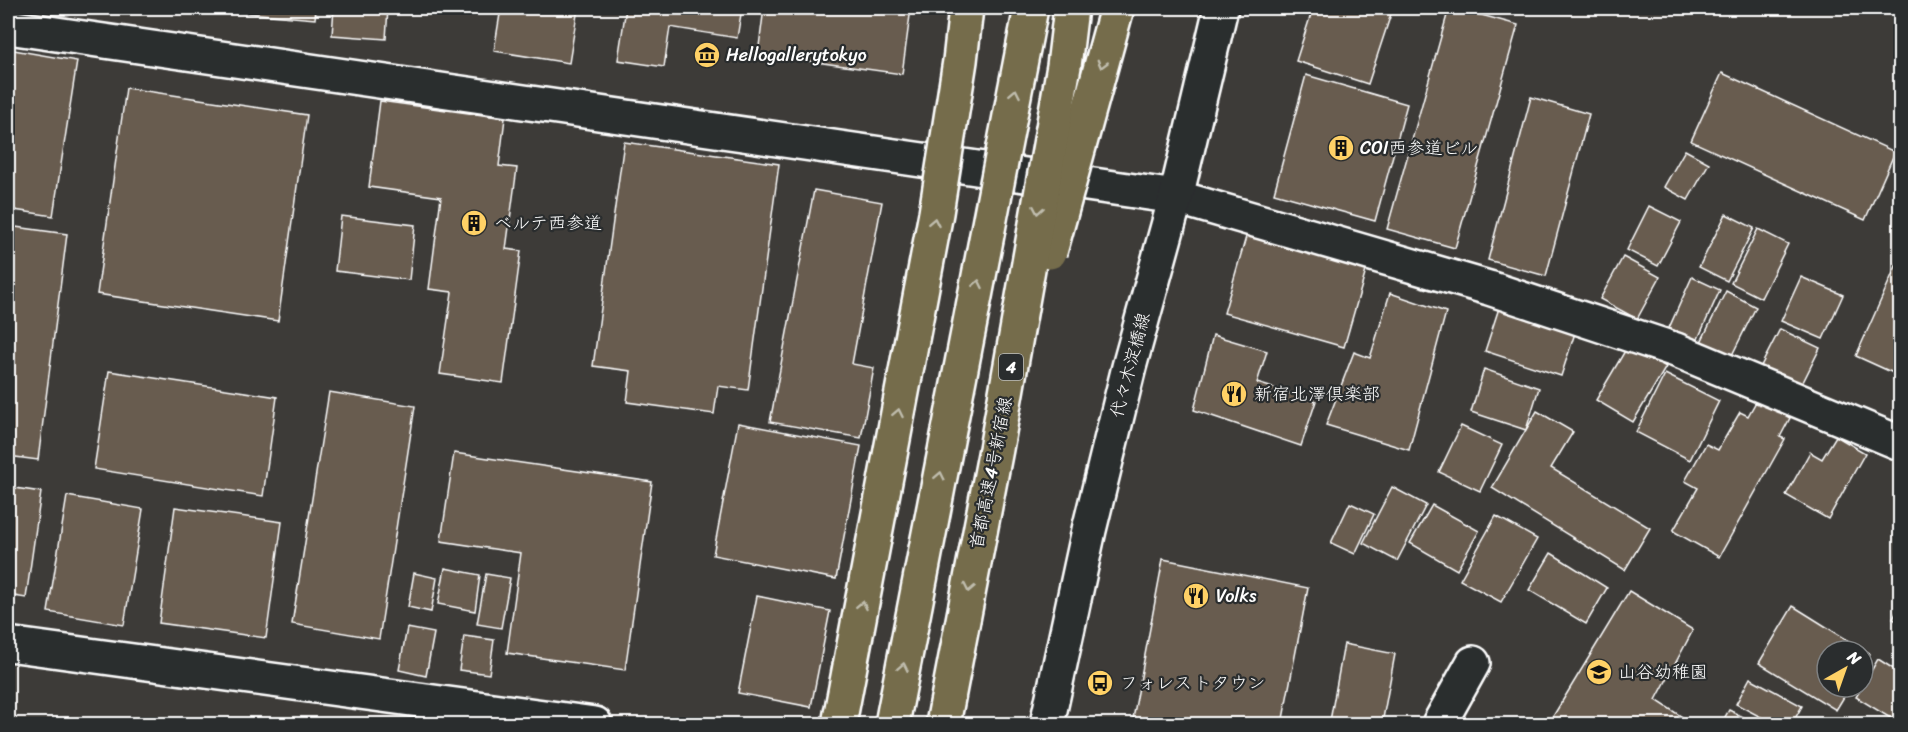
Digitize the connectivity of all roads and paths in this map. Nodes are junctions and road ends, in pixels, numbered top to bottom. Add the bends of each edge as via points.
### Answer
1 (966, 8) edge
2 (1031, 8) edge
3 (1071, 8) edge
4 (1117, 8) edge
5 (1221, 8) edge
6 (8, 27) edge
7 (1176, 197) junction
8 (1900, 443) edge
9 (996, 449) junction
10 (8, 644) edge
11 (1473, 663) dead end
12 (595, 724) edge
13 (839, 724) edge
14 (892, 724) edge
15 (943, 724) edge
16 (1047, 724) edge
17 (1439, 724) edge

13 -> 1 highway, bridge via 936,213
14 -> 2 highway, bridge
3 -> 9 highway, 首都高速4号新宿線 / 4, bridge
4 -> 9 highway, bridge
5 - 7 street, 代々木淀橋線
6 - 7 street
7 - 8 street via 1489,288 1676,350
7 - 16 street, 代々木淀橋線 via 1126,378
9 -> 15 highway, 首都高速4号新宿線 / 4, bridge
10 - 12 street
11 - 17 street

